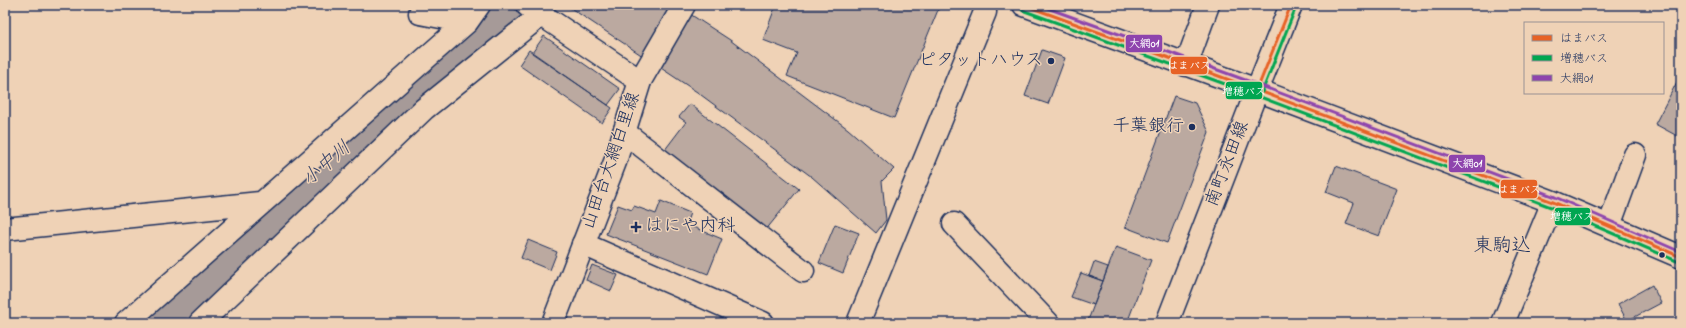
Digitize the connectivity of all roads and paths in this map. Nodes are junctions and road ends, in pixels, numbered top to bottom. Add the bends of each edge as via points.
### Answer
1 (426, 5) edge
2 (684, 5) edge
3 (1024, 5) edge
4 (1208, 5) edge
5 (1291, 5) edge
6 (534, 10) edge
7 (985, 12) dead end
8 (473, 13) edge
9 (1186, 65) junction
10 (640, 81) junction
11 (1256, 90) junction
12 (624, 132) junction
13 (1635, 155) dead end
14 (1553, 202) junction
15 (260, 203) junction
16 (954, 224) dead end
17 (1609, 226) junction
18 (5, 229) edge
19 (583, 244) junction
20 (1681, 257) edge
21 (803, 272) dead end
22 (126, 323) edge
23 (200, 323) edge
24 (553, 323) edge
25 (763, 323) edge
26 (858, 323) edge
27 (1048, 323) edge
28 (1167, 323) edge
29 (1503, 323) edge

1 - 8 street via 420,13
2 - 10 street, 山田台大網白里線
3 - 9 street
4 - 9 street
5 - 11 street, 南町永田線
6 - 10 street
6 - 23 street via 424,109
7 - 26 street
8 - 15 street
9 - 11 street
10 - 12 street, 山田台大網白里線
11 - 14 street
11 - 28 street, 南町永田線
12 - 19 street, 山田台大網白里線
12 - 21 street
13 - 17 street
14 - 17 street
14 - 29 street
15 - 18 street
15 - 22 street
16 - 27 street
17 - 20 street
19 - 24 street, 山田台大網白里線
19 - 25 street

